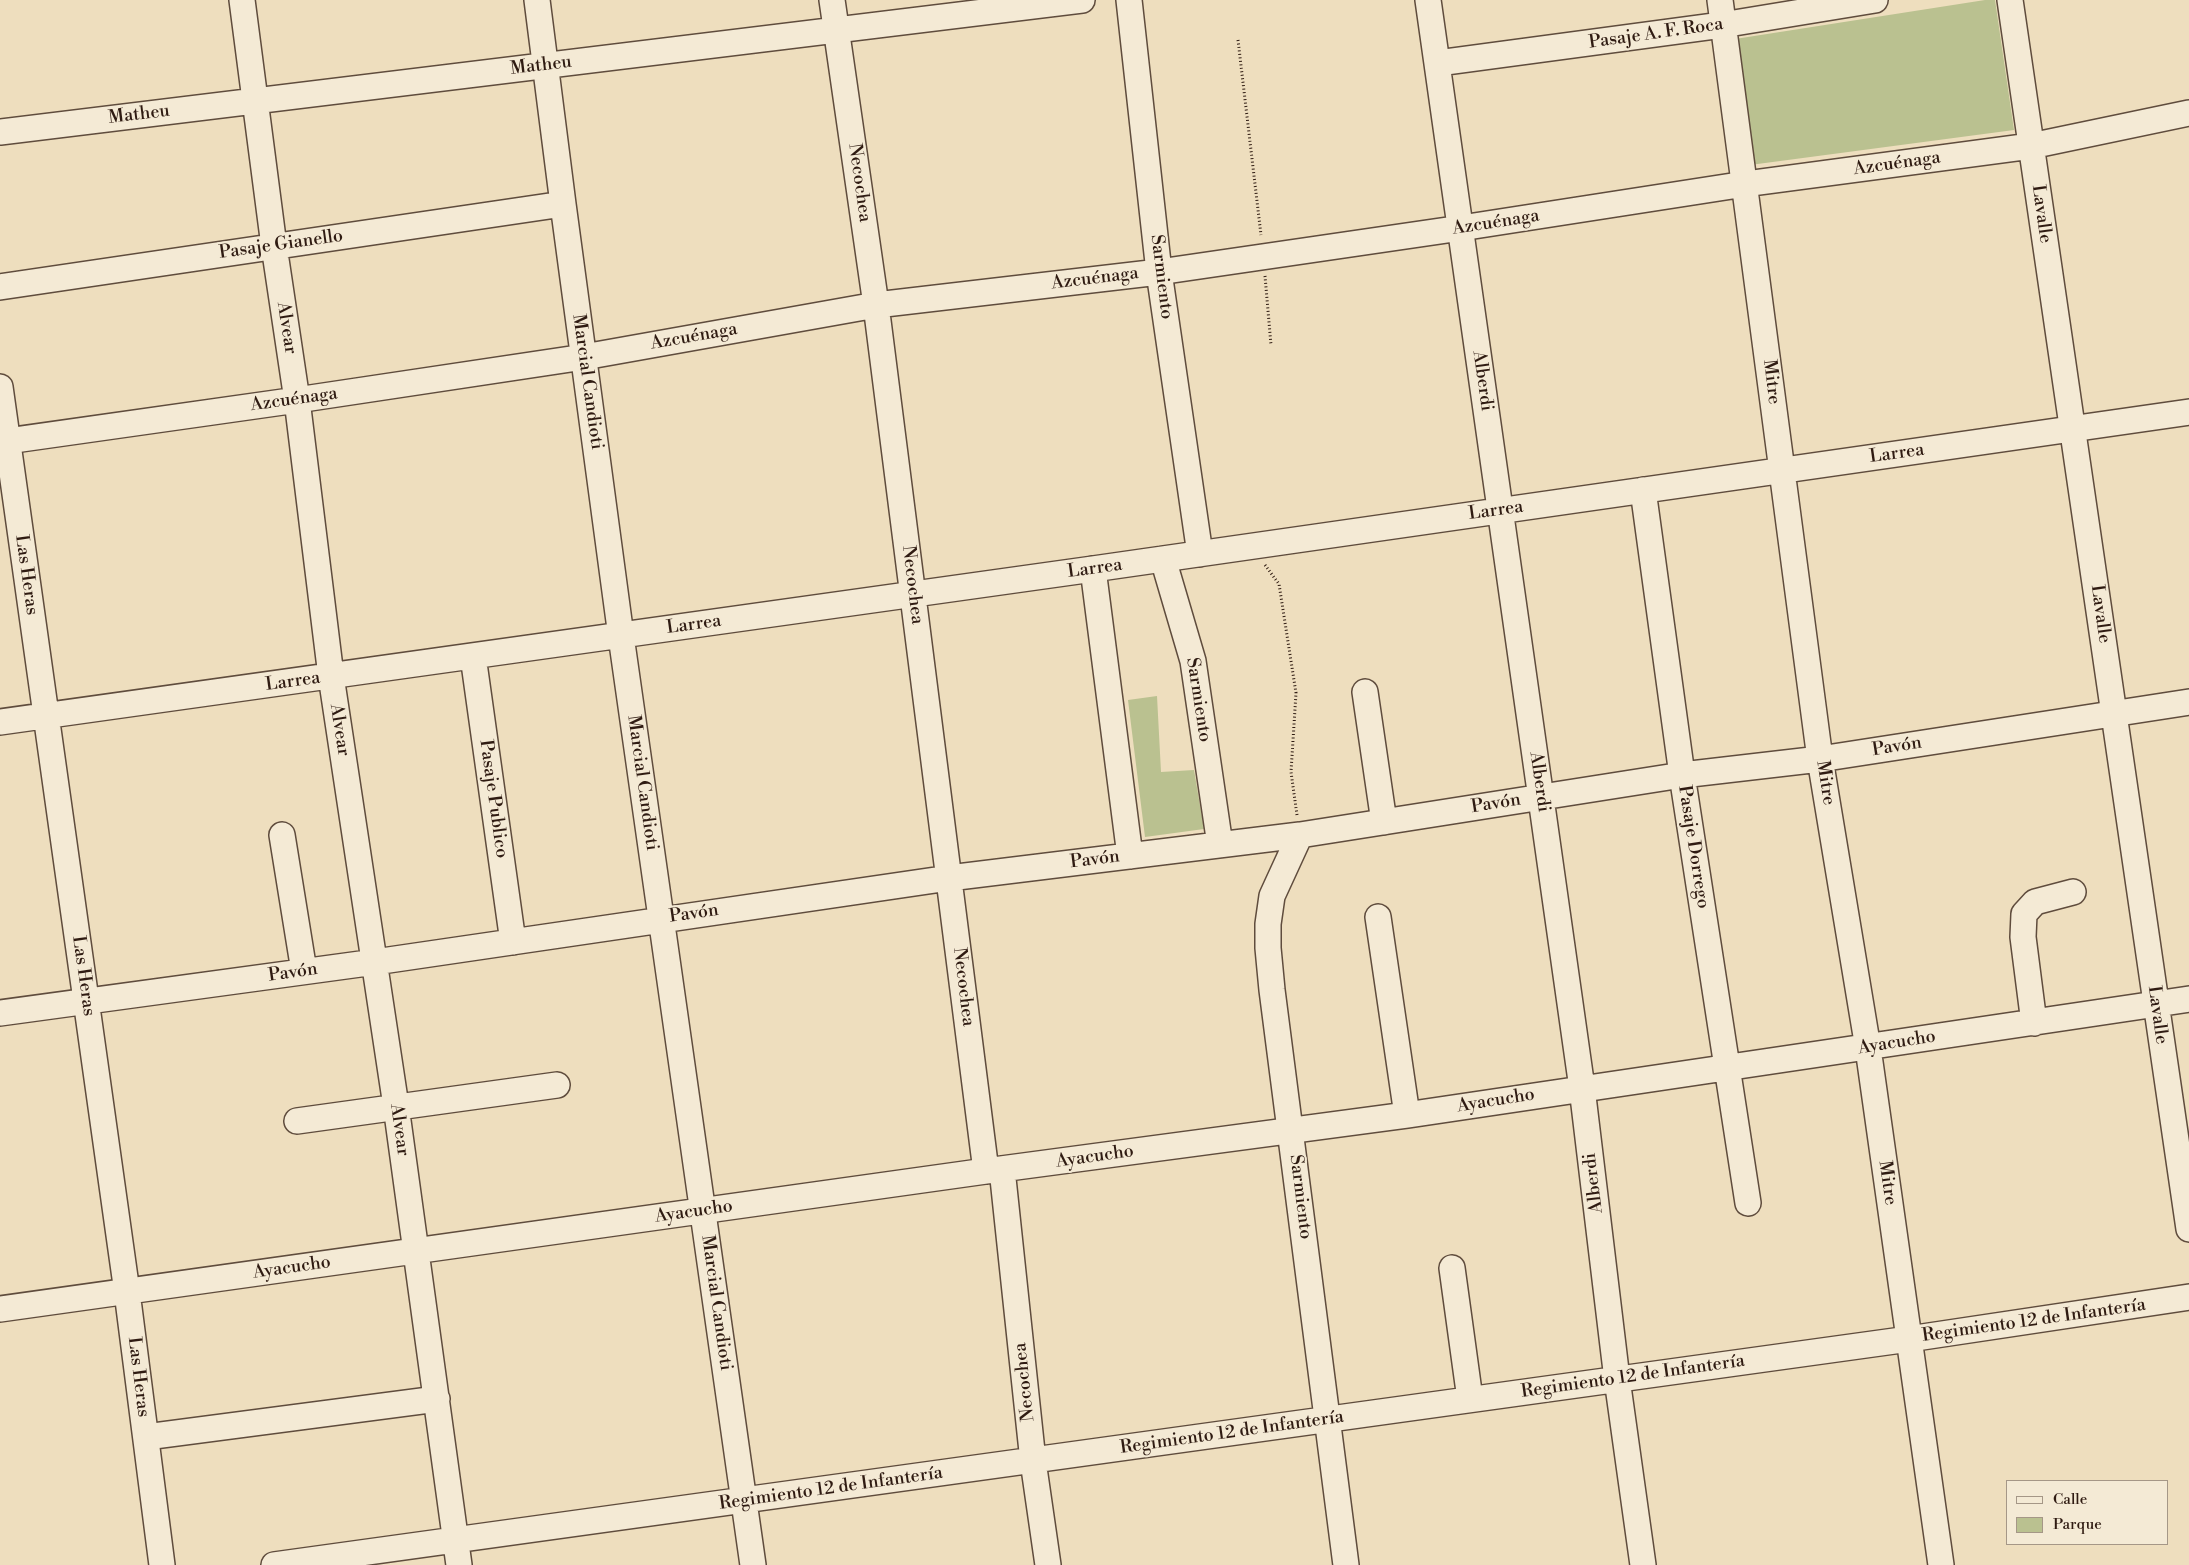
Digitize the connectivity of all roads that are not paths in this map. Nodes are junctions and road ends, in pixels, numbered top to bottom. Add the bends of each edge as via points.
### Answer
1 (242, 0) edge
2 (537, 0) edge
3 (832, 0) edge
4 (1082, 0) edge
5 (1129, 0) edge
6 (1428, 0) edge
7 (1720, 0) edge
8 (1875, 0) edge
9 (2010, 0) edge
10 (1722, 25) junction
11 (837, 31) junction
12 (1438, 63) junction
13 (545, 65) junction
14 (255, 101) junction
15 (2189, 113) edge
16 (0, 132) edge
17 (2031, 146) junction
18 (1745, 184) junction
19 (563, 204) junction
20 (1461, 228) junction
21 (274, 246) junction
22 (1159, 272) junction
23 (0, 287) edge
24 (876, 305) junction
25 (584, 357) junction
26 (0, 387) edge
27 (297, 400) junction
28 (2189, 412) edge
29 (2072, 429) junction
30 (4, 441) edge
31 (1782, 470) junction
32 (1643, 490) junction
33 (1500, 510) junction
34 (1200, 554) junction
35 (1163, 559) junction
36 (1092, 569) junction
37 (913, 594) junction
38 (621, 636) junction
39 (473, 656) junction
40 (331, 676) junction
41 (1365, 692) dead end
42 (2189, 702) edge
43 (2114, 712) junction
44 (46, 716) junction
45 (0, 722) edge
46 (1820, 759) junction
47 (1682, 775) junction
48 (1541, 797) junction
49 (1384, 822) junction
50 (282, 835) dead end
51 (1300, 835) junction
52 (1220, 845) junction
53 (1130, 856) junction
54 (949, 878) junction
55 (2073, 892) dead end
56 (1378, 917) dead end
57 (662, 918) junction
58 (513, 942) junction
59 (375, 962) junction
60 (304, 971) junction
61 (2189, 999) edge
62 (86, 1001) junction
63 (2155, 1004) junction
64 (0, 1013) edge
65 (2034, 1022) junction
66 (1868, 1048) junction
67 (1728, 1068) junction
68 (557, 1085) dead end
69 (1582, 1088) junction
70 (396, 1106) junction
71 (1407, 1115) junction
72 (297, 1121) dead end
73 (1291, 1130) junction
74 (994, 1170) junction
75 (1748, 1202) dead end
76 (703, 1211) junction
77 (2189, 1229) edge
78 (416, 1250) junction
79 (1452, 1268) dead end
80 (127, 1292) junction
81 (2189, 1298) edge
82 (0, 1309) edge
83 (1908, 1339) junction
84 (1617, 1379) junction
85 (436, 1399) junction
86 (1470, 1399) junction
87 (1327, 1419) junction
88 (146, 1437) junction
89 (1033, 1462) junction
90 (744, 1500) junction
91 (456, 1540) junction
92 (162, 1565) edge
93 (274, 1565) edge
94 (459, 1565) edge
95 (753, 1565) edge
96 (1048, 1565) edge
97 (1346, 1565) edge
98 (1643, 1565) edge
99 (1941, 1565) edge

1 - 14 street, Alvear
2 - 13 street, Marcial Candioti
3 - 11 street, Necochea
4 - 11 street, Matheu
5 - 22 street, Sarmiento
6 - 12 street, Alberdi
7 - 10 street, Mitre
8 - 10 street, Pasaje A. F. Roca
9 - 17 street, Lavalle
10 - 12 street, Pasaje A. F. Roca
10 - 18 street, Mitre
11 - 13 street, Matheu
11 - 24 street, Necochea
12 - 20 street, Alberdi
13 - 14 street, Matheu
13 - 19 street, Marcial Candioti
14 - 16 street, Matheu
14 - 21 street, Alvear
15 - 17 street, Azcuénaga
17 - 18 street, Azcuénaga
17 - 29 street, Lavalle
18 - 20 street, Azcuénaga
18 - 31 street, Mitre
19 - 21 street, Pasaje Gianello
19 - 25 street, Marcial Candioti
20 - 22 street, Azcuénaga
20 - 33 street, Alberdi
21 - 23 street, Pasaje Gianello
21 - 27 street, Alvear
22 - 24 street, Azcuénaga
22 - 34 street, Sarmiento
24 - 25 street, Azcuénaga
24 - 37 street, Necochea
25 - 27 street, Azcuénaga
25 - 38 street, Marcial Candioti
26 - 30 street, Las Heras
27 - 30 street, Azcuénaga
27 - 40 street, Alvear
28 - 29 street, Larrea
29 - 31 street, Larrea
29 - 43 street, Lavalle
30 - 44 street, Las Heras
31 - 32 street, Larrea
31 - 46 street, Mitre
32 - 33 street, Larrea
32 - 47 street, Pasaje Dorrego
33 - 34 street, Larrea
33 - 48 street, Alberdi
34 - 35 street, Larrea
35 - 36 street, Larrea
35 - 52 street, Sarmiento via 1193,661
36 - 37 street, Larrea
36 - 53 street
37 - 38 street, Larrea
37 - 54 street, Necochea
38 - 39 street, Larrea
38 - 57 street, Marcial Candioti
39 - 40 street, Larrea
39 - 58 street, Pasaje Publico
40 - 44 street, Larrea
40 - 59 street, Alvear
41 - 49 street
42 - 43 street, Pavón
43 - 46 street, Pavón
43 - 63 street, Lavalle
44 - 45 street, Larrea
44 - 62 street, Las Heras
46 - 47 street, Pavón
46 - 66 street, Mitre
47 - 48 street, Pavón
47 - 67 street, Pasaje Dorrego
48 - 49 street, Pavón
48 - 69 street, Alberdi
49 - 51 street, Pavón
50 - 60 street
51 - 52 street, Pavón
51 - 73 street, Sarmiento via 1272,896 1268,924 1272,990
52 - 53 street, Pavón
53 - 54 street, Pavón
54 - 57 street, Pavón
54 - 74 street, Necochea
55 - 65 street via 2035,902 2024,914 2023,937
56 - 71 street
57 - 58 street, Pavón
57 - 76 street, Marcial Candioti
58 - 59 street, Pavón
59 - 60 street, Pavón
59 - 70 street, Alvear
60 - 62 street, Pavón
61 - 63 street, Ayacucho
62 - 64 street, Pavón
62 - 80 street, Las Heras
63 - 65 street, Ayacucho
63 - 77 street, Lavalle
65 - 66 street, Ayacucho
66 - 67 street, Ayacucho
66 - 83 street, Mitre
67 - 69 street, Ayacucho
67 - 75 street, Pasaje Dorrego
68 - 70 street
69 - 71 street, Ayacucho
69 - 84 street, Alberdi
70 - 72 street
70 - 78 street, Alvear
71 - 73 street, Ayacucho
73 - 74 street, Ayacucho
73 - 87 street, Sarmiento
74 - 76 street, Ayacucho
74 - 89 street, Necochea
76 - 78 street, Ayacucho
76 - 90 street, Marcial Candioti
78 - 80 street, Ayacucho
78 - 85 street, Alvear
79 - 86 street
80 - 82 street, Ayacucho
80 - 88 street, Las Heras
81 - 83 street, Regimiento 12 de Infantería
83 - 84 street, Regimiento 12 de Infantería
83 - 99 street, Mitre
84 - 86 street, Regimiento 12 de Infantería
84 - 98 street, Alberdi
85 - 88 street
85 - 91 street, Alvear
86 - 87 street, Regimiento 12 de Infantería
87 - 89 street, Regimiento 12 de Infantería
87 - 97 street, Sarmiento
88 - 92 street, Las Heras
89 - 90 street, Regimiento 12 de Infantería
89 - 96 street, Necochea
90 - 91 street, Regimiento 12 de Infantería
90 - 95 street, Marcial Candioti
91 - 93 street, Regimiento 12 de Infantería
91 - 94 street, Alvear

